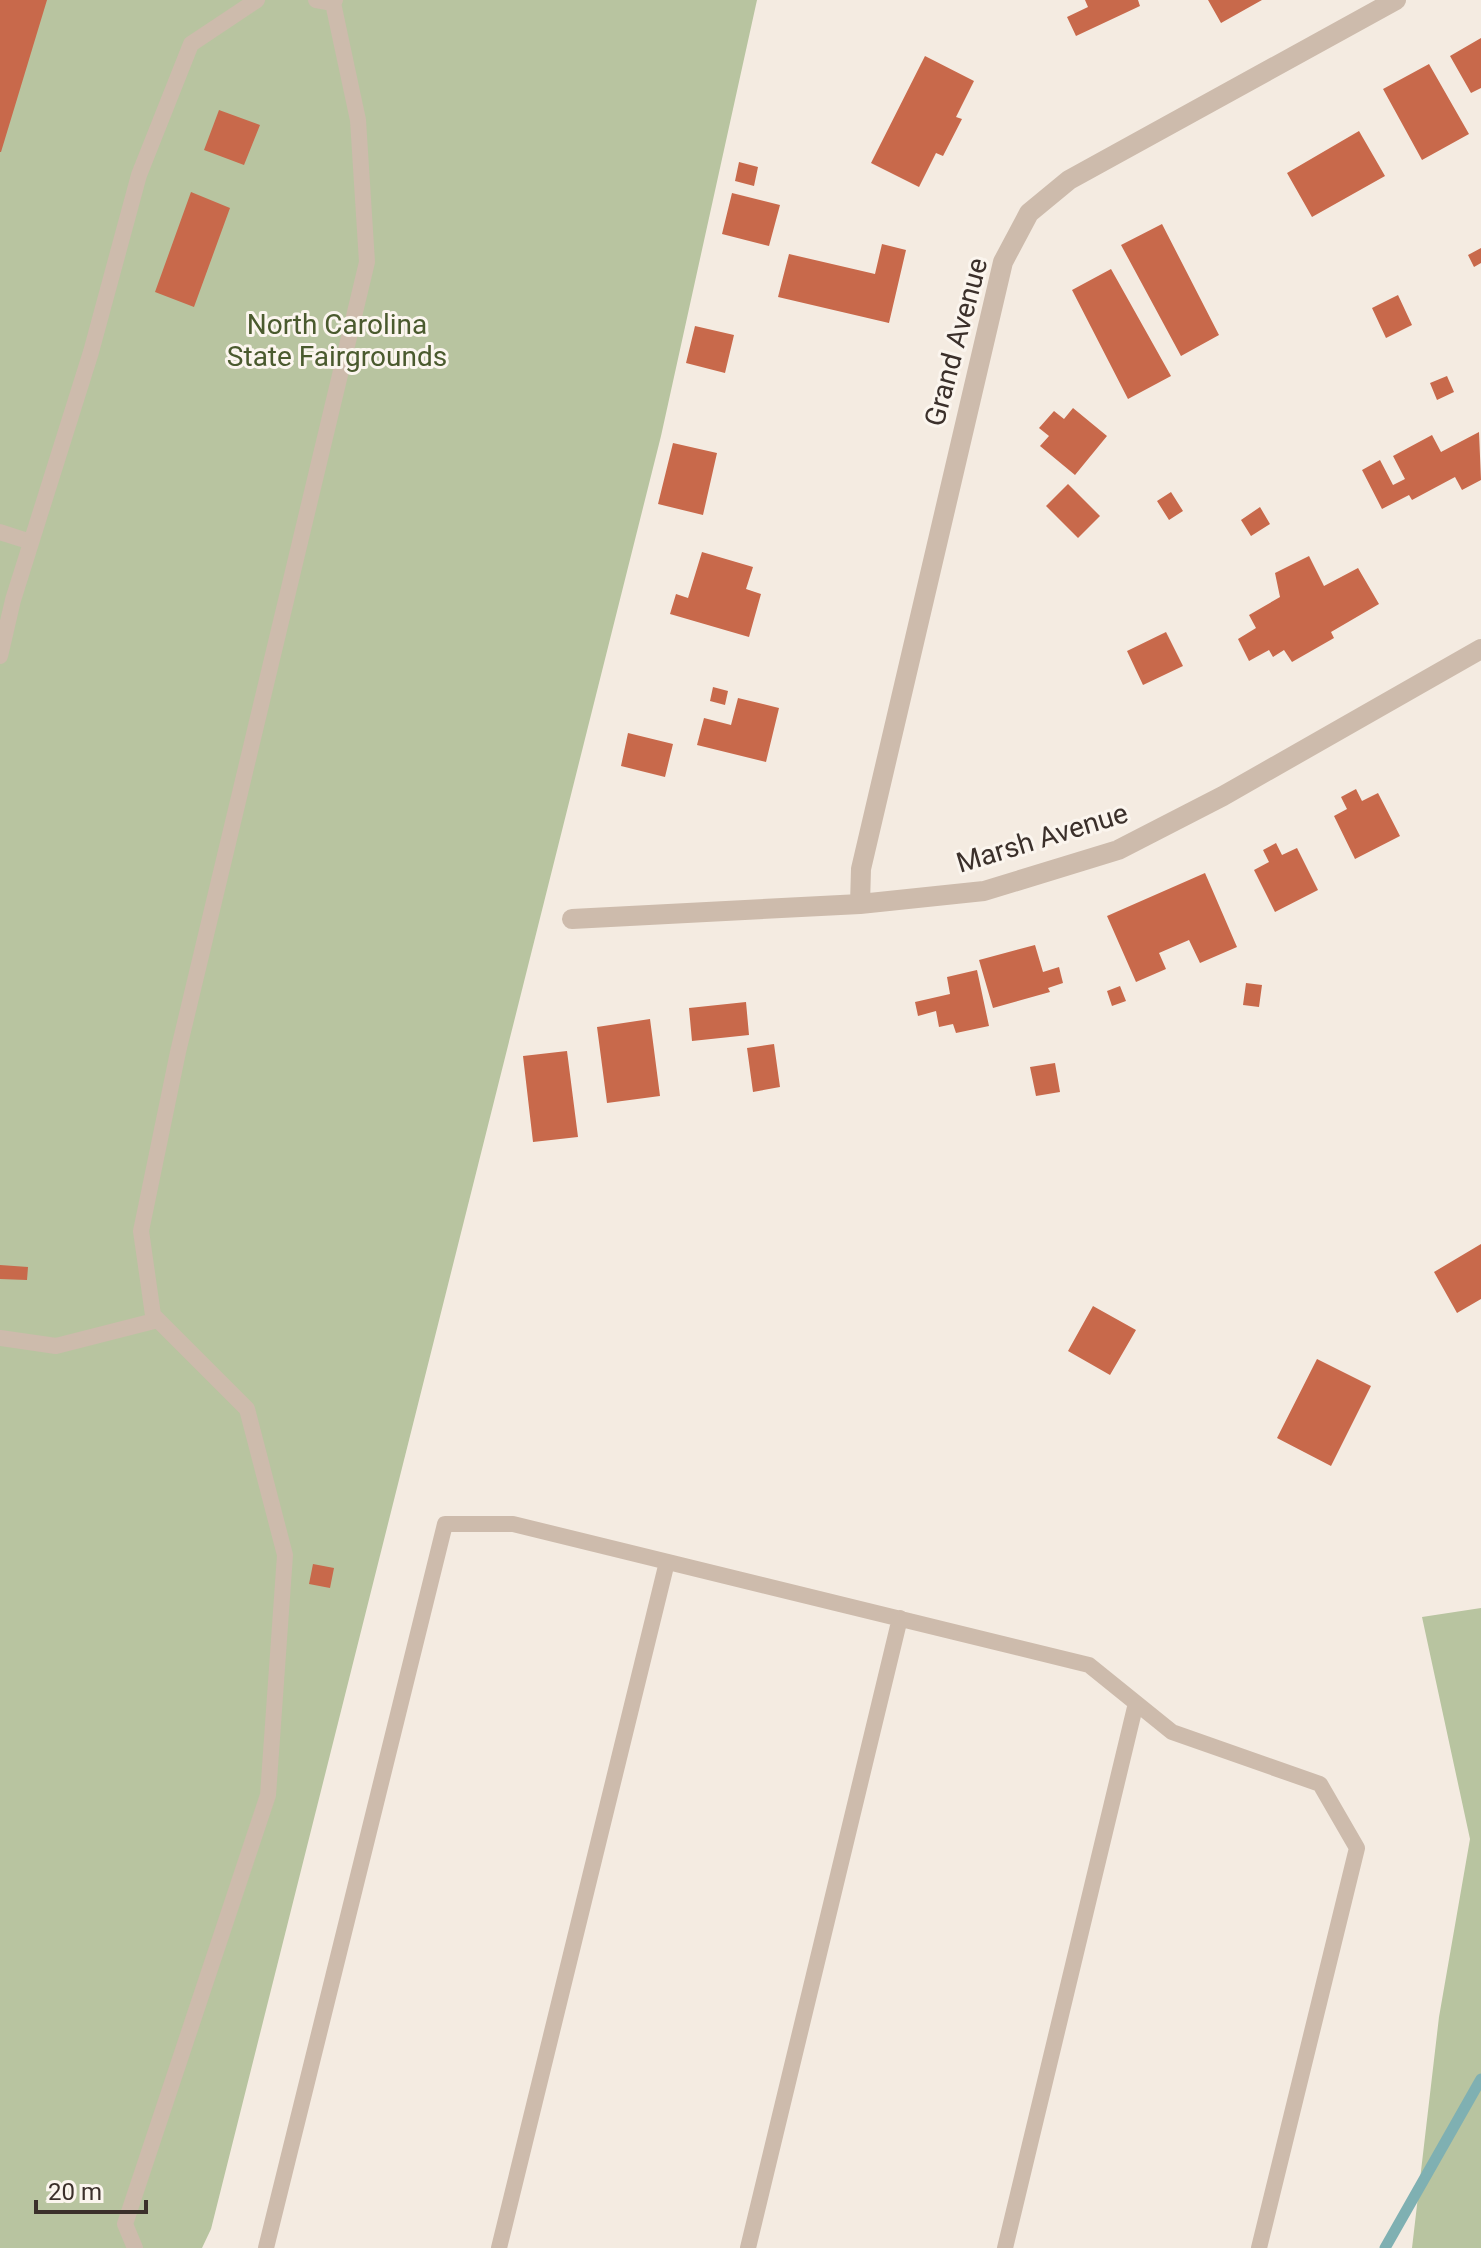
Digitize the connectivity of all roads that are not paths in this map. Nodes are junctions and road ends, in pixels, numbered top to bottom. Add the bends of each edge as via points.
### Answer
1 (257, 0) edge
2 (1396, 0) edge
3 (328, 1) edge
4 (0, 532) edge
5 (31, 542) junction
6 (1481, 649) edge
7 (0, 656) edge
8 (860, 904) junction
9 (572, 919) dead end
10 (158, 1320) junction
11 (0, 1338) edge
12 (667, 1562) junction
13 (900, 1618) junction
14 (1136, 1703) junction
15 (135, 2248) edge
16 (266, 2248) edge
17 (499, 2248) edge
18 (748, 2248) edge
19 (1005, 2248) edge
20 (1259, 2248) edge

1 - 5 lane via 191,44 139,175
2 - 8 street, Grand Avenue via 1069,180 1029,213 1003,262 964,419 861,869
3 - 10 lane via 358,120 367,262 181,1037 141,1231
4 - 5 lane
5 - 7 lane
6 - 8 street, Marsh Avenue via 1118,850 984,891
8 - 9 street, Marsh Avenue
10 - 11 lane via 56,1346
10 - 15 lane via 247,1409 285,1555 268,1795 125,2224
12 - 13 lane
12 - 16 lane via 513,1524 445,1524
12 - 17 lane
13 - 14 lane via 1089,1665
13 - 18 lane
14 - 19 lane
14 - 20 lane via 1172,1732 1320,1784 1357,1848

